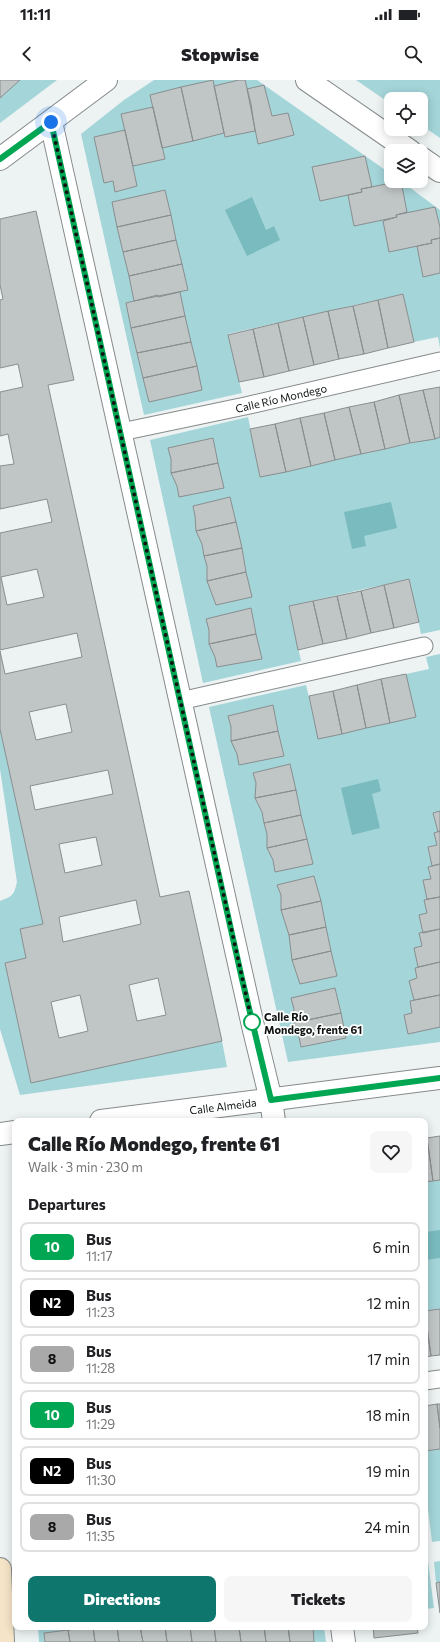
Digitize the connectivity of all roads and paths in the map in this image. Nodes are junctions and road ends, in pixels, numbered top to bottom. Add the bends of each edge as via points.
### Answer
1 (106, 80) edge
2 (307, 80) edge
3 (51, 122) junction
4 (400, 144) edge
5 (0, 159) edge
6 (428, 163) edge
7 (440, 172) edge
8 (440, 361) edge
9 (121, 432) junction
10 (424, 646) dead end
11 (180, 701) junction
12 (440, 1078) edge
13 (273, 1111) edge
14 (153, 1118) edge
15 (12, 1132) edge
16 (0, 1134) edge
17 (440, 1379) edge
18 (428, 1381) edge
19 (0, 1569) edge
20 (342, 1630) edge
21 (3, 1642) edge
22 (344, 1642) edge

1 - 3 street
2 - 4 street
3 - 5 street
3 - 9 street
6 - 7 street
8 - 9 street, Calle Río Mondego
9 - 11 street
10 - 11 street
11 - 13 street
12 - 13 street, Calle Almeida
13 - 14 street, Calle Almeida
15 - 16 street
17 - 18 street
19 - 21 main road
20 - 22 street

